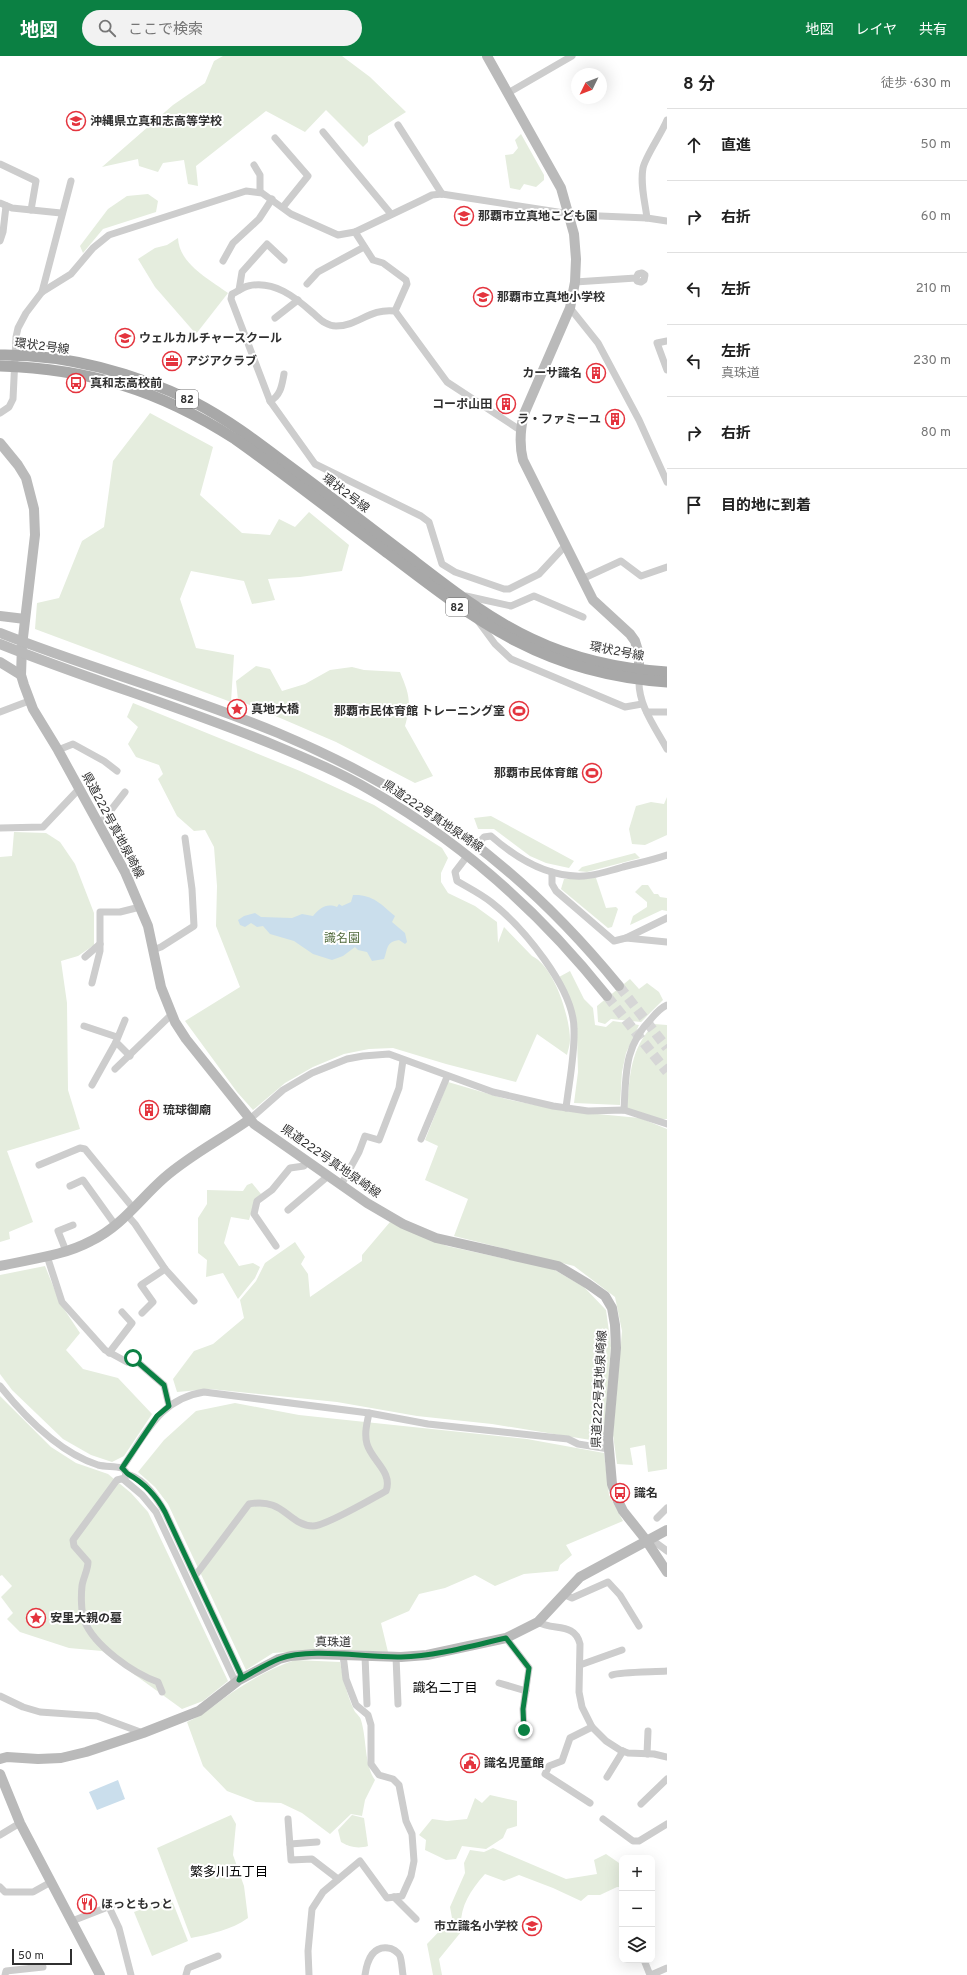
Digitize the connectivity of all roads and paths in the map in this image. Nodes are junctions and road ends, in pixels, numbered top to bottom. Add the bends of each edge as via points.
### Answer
1 (486, 56) edge
2 (572, 56) edge
3 (508, 93) junction
4 (667, 120) edge
5 (398, 125) dead end
6 (323, 132) dead end
7 (275, 138) dead end
8 (0, 164) edge
9 (254, 165) dead end
10 (71, 181) dead end
11 (260, 192) junction
12 (442, 194) junction
13 (272, 199) junction
14 (3, 205) edge
15 (283, 207) junction
16 (31, 210) junction
17 (61, 213) junction
18 (391, 214) junction
19 (570, 214) junction
20 (647, 218) junction
21 (667, 221) edge
22 (355, 232) junction
23 (0, 240) edge
24 (364, 247) junction
25 (284, 260) dead end
26 (223, 261) dead end
27 (636, 278) dead end
28 (575, 282) junction
29 (307, 284) dead end
30 (239, 290) junction
31 (42, 292) junction
32 (298, 300) junction
33 (570, 308) junction
34 (395, 311) junction
35 (275, 318) dead end
36 (667, 341) edge
37 (0, 355) edge
38 (0, 366) edge
39 (667, 370) edge
40 (284, 374) dead end
41 (270, 401) junction
42 (0, 413) edge
43 (520, 430) junction
44 (0, 443) edge
45 (667, 482) edge
46 (342, 513) junction
47 (566, 546) junction
48 (667, 567) edge
49 (582, 579) junction
50 (0, 616) edge
51 (583, 617) dead end
52 (24, 624) junction
53 (0, 633) edge
54 (0, 644) edge
55 (0, 662) edge
56 (667, 672) edge
57 (639, 674) junction
58 (21, 675) junction
59 (667, 682) edge
60 (29, 701) junction
61 (642, 704) junction
62 (0, 712) edge
63 (647, 712) junction
64 (667, 712) edge
65 (667, 749) edge
66 (58, 750) junction
67 (117, 772) dead end
68 (79, 789) junction
69 (125, 792) dead end
70 (98, 823) junction
71 (0, 828) edge
72 (185, 838) dead end
73 (477, 844) junction
74 (468, 855) junction
75 (667, 855) edge
76 (552, 872) junction
77 (140, 907) junction
78 (667, 918) edge
79 (626, 938) junction
80 (667, 942) edge
81 (100, 944) junction
82 (153, 950) junction
83 (86, 958) dead end
84 (92, 983) dead end
85 (619, 986) tunnel mouth
86 (607, 996) tunnel mouth
87 (667, 1005) edge
88 (171, 1015) junction
89 (125, 1020) dead end
90 (84, 1026) dead end
91 (116, 1039) junction
92 (130, 1056) junction
93 (403, 1060) junction
94 (115, 1069) dead end
95 (446, 1077) junction
96 (92, 1085) dead end
97 (566, 1108) junction
98 (624, 1110) junction
99 (250, 1119) junction
100 (667, 1124) edge
101 (421, 1139) dead end
102 (308, 1161) junction
103 (39, 1166) dead end
104 (328, 1176) junction
105 (341, 1185) junction
106 (70, 1186) dead end
107 (288, 1210) dead end
108 (131, 1212) junction
109 (73, 1225) dead end
110 (116, 1226) junction
111 (276, 1246) dead end
112 (66, 1251) junction
113 (47, 1256) junction
114 (0, 1266) edge
115 (165, 1269) junction
116 (194, 1302) dead end
117 (122, 1312) dead end
118 (142, 1313) dead end
119 (109, 1353) junction
120 (0, 1386) edge
121 (169, 1406) junction
122 (369, 1413) junction
123 (609, 1449) junction
124 (124, 1474) junction
125 (667, 1508) edge
126 (657, 1518) dead end
127 (667, 1530) edge
128 (651, 1537) junction
129 (667, 1552) edge
130 (667, 1572) edge
131 (195, 1576) junction
132 (563, 1594) junction
133 (538, 1622) junction
134 (639, 1626) dead end
135 (506, 1638) junction
136 (622, 1650) dead end
137 (343, 1655) junction
138 (365, 1656) junction
139 (396, 1657) junction
140 (580, 1665) junction
141 (667, 1671) edge
142 (612, 1676) dead end
143 (239, 1680) junction
144 (499, 1683) dead end
145 (526, 1691) junction
146 (162, 1692) dead end
147 (0, 1696) edge
148 (367, 1704) dead end
149 (398, 1704) dead end
150 (592, 1727) junction
151 (524, 1730) dead end
152 (648, 1731) dead end
153 (143, 1733) junction
154 (623, 1751) junction
155 (647, 1754) junction
156 (667, 1757) edge
157 (0, 1759) edge
158 (0, 1774) edge
159 (607, 1777) dead end
160 (667, 1779) edge
161 (590, 1803) dead end
162 (641, 1804) dead end
163 (288, 1819) dead end
164 (603, 1819) dead end
165 (20, 1822) junction
166 (667, 1824) edge
167 (0, 1835) edge
168 (317, 1842) dead end
169 (290, 1844) junction
170 (338, 1879) junction
171 (51, 1882) junction
172 (0, 1887) edge
173 (394, 1897) junction
174 (416, 1919) dead end
175 (72, 1921) junction
176 (218, 1956) dead end
177 (645, 1963) edge
178 (43, 1966) dead end
179 (667, 1968) edge
180 (5, 1975) edge
181 (100, 1975) edge
182 (131, 1975) edge
183 (186, 1975) edge
184 (309, 1975) edge
185 (365, 1975) edge
186 (403, 1975) edge
187 (650, 1975) edge

1 - 3 main road
2 - 3 street
3 - 19 main road via 552,169
4 - 20 street via 643,167
5 - 12 street
6 - 18 street
7 - 15 street via 308,176
8 - 16 street via 36,181
9 - 11 street via 260,175
10 - 17 street
11 - 13 street
11 - 31 street via 246,191 109,235 93,248 71,274
12 - 18 street via 432,195
12 - 19 street
13 - 15 street
13 - 26 street via 259,219 233,243
14 - 16 street
14 - 23 street via 4,232
15 - 22 street via 291,214 338,235
16 - 17 street
17 - 31 street
18 - 22 street
19 - 20 street
19 - 28 main road via 576,259
20 - 21 street
22 - 24 street
24 - 29 street via 318,272
24 - 34 street via 373,260 383,263 406,280 407,284
25 - 30 street via 267,244 242,272
27 - 28 street
28 - 33 main road
30 - 32 street via 260,284 272,286
30 - 41 street via 232,294 231,299
31 - 42 street via 18,328 15,389 12,403
32 - 34 street via 326,325 352,324 372,312
32 - 35 street
33 - 43 main road via 531,395
33 - 45 street via 598,343
34 - 43 street via 446,382
36 - 39 street via 657,343
37 - 46 main road, 環状2号線 / 82 via 91,366 195,403 242,431
38 - 46 main road, 環状2号線 / 82 via 52,369 87,375 118,383 174,404 235,439
40 - 41 street via 282,386 275,399
41 - 47 street via 315,464 429,522 442,564 455,572 509,589 539,574
43 - 47 main road via 523,460
44 - 52 main road via 26,478 34,509 35,535
46 - 57 main road, 環状2号線 / 82 via 491,617 592,666
47 - 49 main road
48 - 49 street via 641,576 622,561
49 - 57 main road via 599,607 633,637 639,654
50 - 52 main road
51 - 61 street via 534,596 511,606 466,596 462,604 502,652 511,659 626,707
52 - 58 main road, 県道222号真地泉崎線
53 - 73 main road, 県道222号真地泉崎線 via 276,733 322,753 426,809
54 - 74 main road, 県道222号真地泉崎線 via 257,738 314,762 369,789
55 - 58 main road
56 - 57 main road, 環状2号線 / 82
57 - 59 main road, 環状2号線 / 82
57 - 61 street via 638,692
58 - 60 main road, 県道222号真地泉崎線
60 - 62 street
60 - 66 main road, 県道222号真地泉崎線
61 - 63 street
63 - 64 street
63 - 65 street
66 - 67 street via 74,744 104,761
66 - 68 main road, 県道222号真地泉崎線
68 - 70 main road, 県道222号真地泉崎線
68 - 71 street via 43,827
69 - 70 street
70 - 77 main road, 県道222号真地泉崎線 via 119,859
72 - 82 street via 194,926 161,948
73 - 76 street via 484,837 491,836 524,862
73 - 85 main road, 県道222号真地泉崎線 via 536,894
74 - 86 main road, 県道222号真地泉崎線 via 547,926
74 - 97 street via 455,872 457,881 491,902 516,925 556,977 569,1003 574,1030
75 - 76 street via 591,875 574,876
76 - 79 street via 552,884 556,891 614,941
77 - 81 street via 120,912 100,912
77 - 82 main road, 県道222号真地泉崎線 via 148,926
78 - 79 street
79 - 80 street
81 - 83 street
81 - 84 street
82 - 88 main road, 県道222号真地泉崎線 via 161,987
87 - 98 street via 647,1023 633,1042 627,1062
88 - 92 street
88 - 99 main road, 県道222号真地泉崎線 via 186,1040
89 - 91 street
90 - 91 street
91 - 92 street
91 - 96 street
92 - 94 street
93 - 95 street
93 - 99 street via 389,1054 376,1054 329,1065 283,1090
93 - 105 street via 399,1088 379,1140 365,1136
95 - 97 street via 493,1092
95 - 101 street
97 - 98 street via 608,1112
98 - 100 street
99 - 102 main road, 県道222号真地泉崎線
99 - 108 main road via 170,1173
102 - 104 main road, 県道222号真地泉崎線
102 - 111 street via 304,1166 290,1168 272,1190 257,1201 254,1214
103 - 108 street via 80,1148 85,1149
104 - 105 main road, 県道222号真地泉崎線
104 - 107 street
105 - 123 main road, 県道222号真地泉崎線 via 390,1216 422,1232 468,1247 551,1264 601,1292 612,1308 615,1325 616,1348
106 - 110 street via 83,1180
108 - 110 main road
108 - 115 street via 135,1224
109 - 112 street via 58,1231
110 - 112 main road via 90,1242
112 - 113 main road
113 - 114 main road
113 - 119 street via 62,1302
115 - 116 street
115 - 118 street via 141,1285 153,1302
117 - 119 street via 132,1323
119 - 121 street via 130,1360 164,1385
120 - 124 street via 38,1426 71,1453
121 - 122 street via 175,1400 189,1394 204,1392
121 - 124 street via 157,1416
122 - 123 street via 428,1424 568,1439 578,1444
122 - 131 street via 365,1433 368,1446 386,1474 389,1484 386,1491 314,1526 300,1523 276,1505 259,1502 249,1504
123 - 128 main road, 県道222号真地泉崎線 via 612,1484 618,1501
124 - 131 street via 143,1484 160,1504
124 - 143 street via 156,1512 234,1679
124 - 146 street via 73,1540 74,1546 88,1562 82,1585 84,1617 102,1646 137,1672 158,1682
125 - 126 street
127 - 128 main road, 真珠道
128 - 129 street
128 - 130 main road, 県道222号真地泉崎線
128 - 132 main road, 真珠道 via 580,1577
131 - 143 street via 241,1675
132 - 133 main road, 真珠道
132 - 134 street via 572,1598 608,1582 620,1595
133 - 135 main road, 真珠道
133 - 140 street via 568,1628 579,1638
135 - 139 main road, 真珠道 via 427,1655
135 - 145 street via 529,1668
136 - 140 street
137 - 138 main road, 真珠道
137 - 143 main road, 真珠道 via 291,1656 279,1659
137 - 173 street via 346,1679 356,1705 368,1715 371,1725 371,1764 379,1775 393,1779 399,1785 406,1821 412,1834 414,1861 411,1876 402,1896
138 - 139 main road, 真珠道
138 - 148 street
139 - 149 street
140 - 150 street via 579,1692 582,1707
141 - 142 street via 618,1673
143 - 153 main road, 真珠道 via 199,1711
144 - 145 street
145 - 151 street via 523,1709
147 - 153 street via 40,1712 97,1716
150 - 154 street via 606,1741
150 - 161 street via 570,1738 562,1761 549,1766 545,1774
152 - 155 street
153 - 157 main road, 真珠道 via 61,1758
154 - 155 street
154 - 159 street
155 - 156 street
158 - 165 main road
160 - 162 street
163 - 169 street
164 - 166 street via 633,1841 639,1841
165 - 167 street
165 - 171 main road
168 - 169 street
169 - 170 street via 292,1860 312,1859
170 - 173 street via 360,1861 386,1898
170 - 184 street via 323,1892 312,1909 308,1951
171 - 172 street via 34,1892 5,1892
171 - 175 main road
173 - 174 street
175 - 181 main road
175 - 182 street via 111,1906
176 - 183 street via 188,1968
177 - 187 street
178 - 180 street via 6,1971
179 - 187 street
185 - 186 street via 370,1958 375,1950 381,1947 392,1948 400,1955

